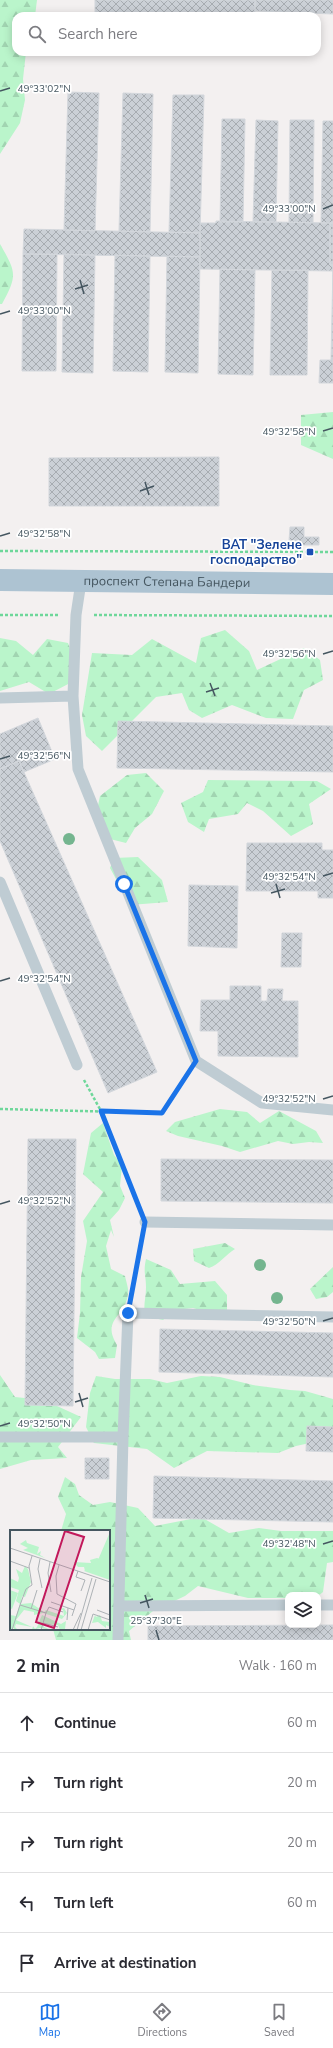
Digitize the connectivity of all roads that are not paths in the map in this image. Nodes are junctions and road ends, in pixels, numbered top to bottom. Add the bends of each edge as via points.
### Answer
1 (0, 580) edge
2 (82, 582) junction
3 (333, 584) edge
4 (73, 696) junction
5 (0, 698) edge
6 (0, 882) edge
7 (77, 1065) road end
8 (333, 1110) edge
9 (145, 1222) road end
10 (333, 1225) edge
11 (333, 1317) edge
12 (0, 1437) edge
13 (124, 1437) junction
14 (285, 1605) edge
15 (321, 1605) edge
16 (333, 1605) edge
17 (119, 1606) junction
18 (118, 1640) edge

1 - 2 main road, проспект Степана Бандери
2 - 3 main road, проспект Степана Бандери
2 - 4 lane via 76,615
4 - 5 lane
4 - 8 lane via 78,769 196,1061 262,1103
6 - 7 lane
9 - 10 lane
11 - 13 lane via 128,1313
12 - 13 lane
13 - 17 lane
14 - 17 lane
15 - 16 lane
17 - 18 lane

